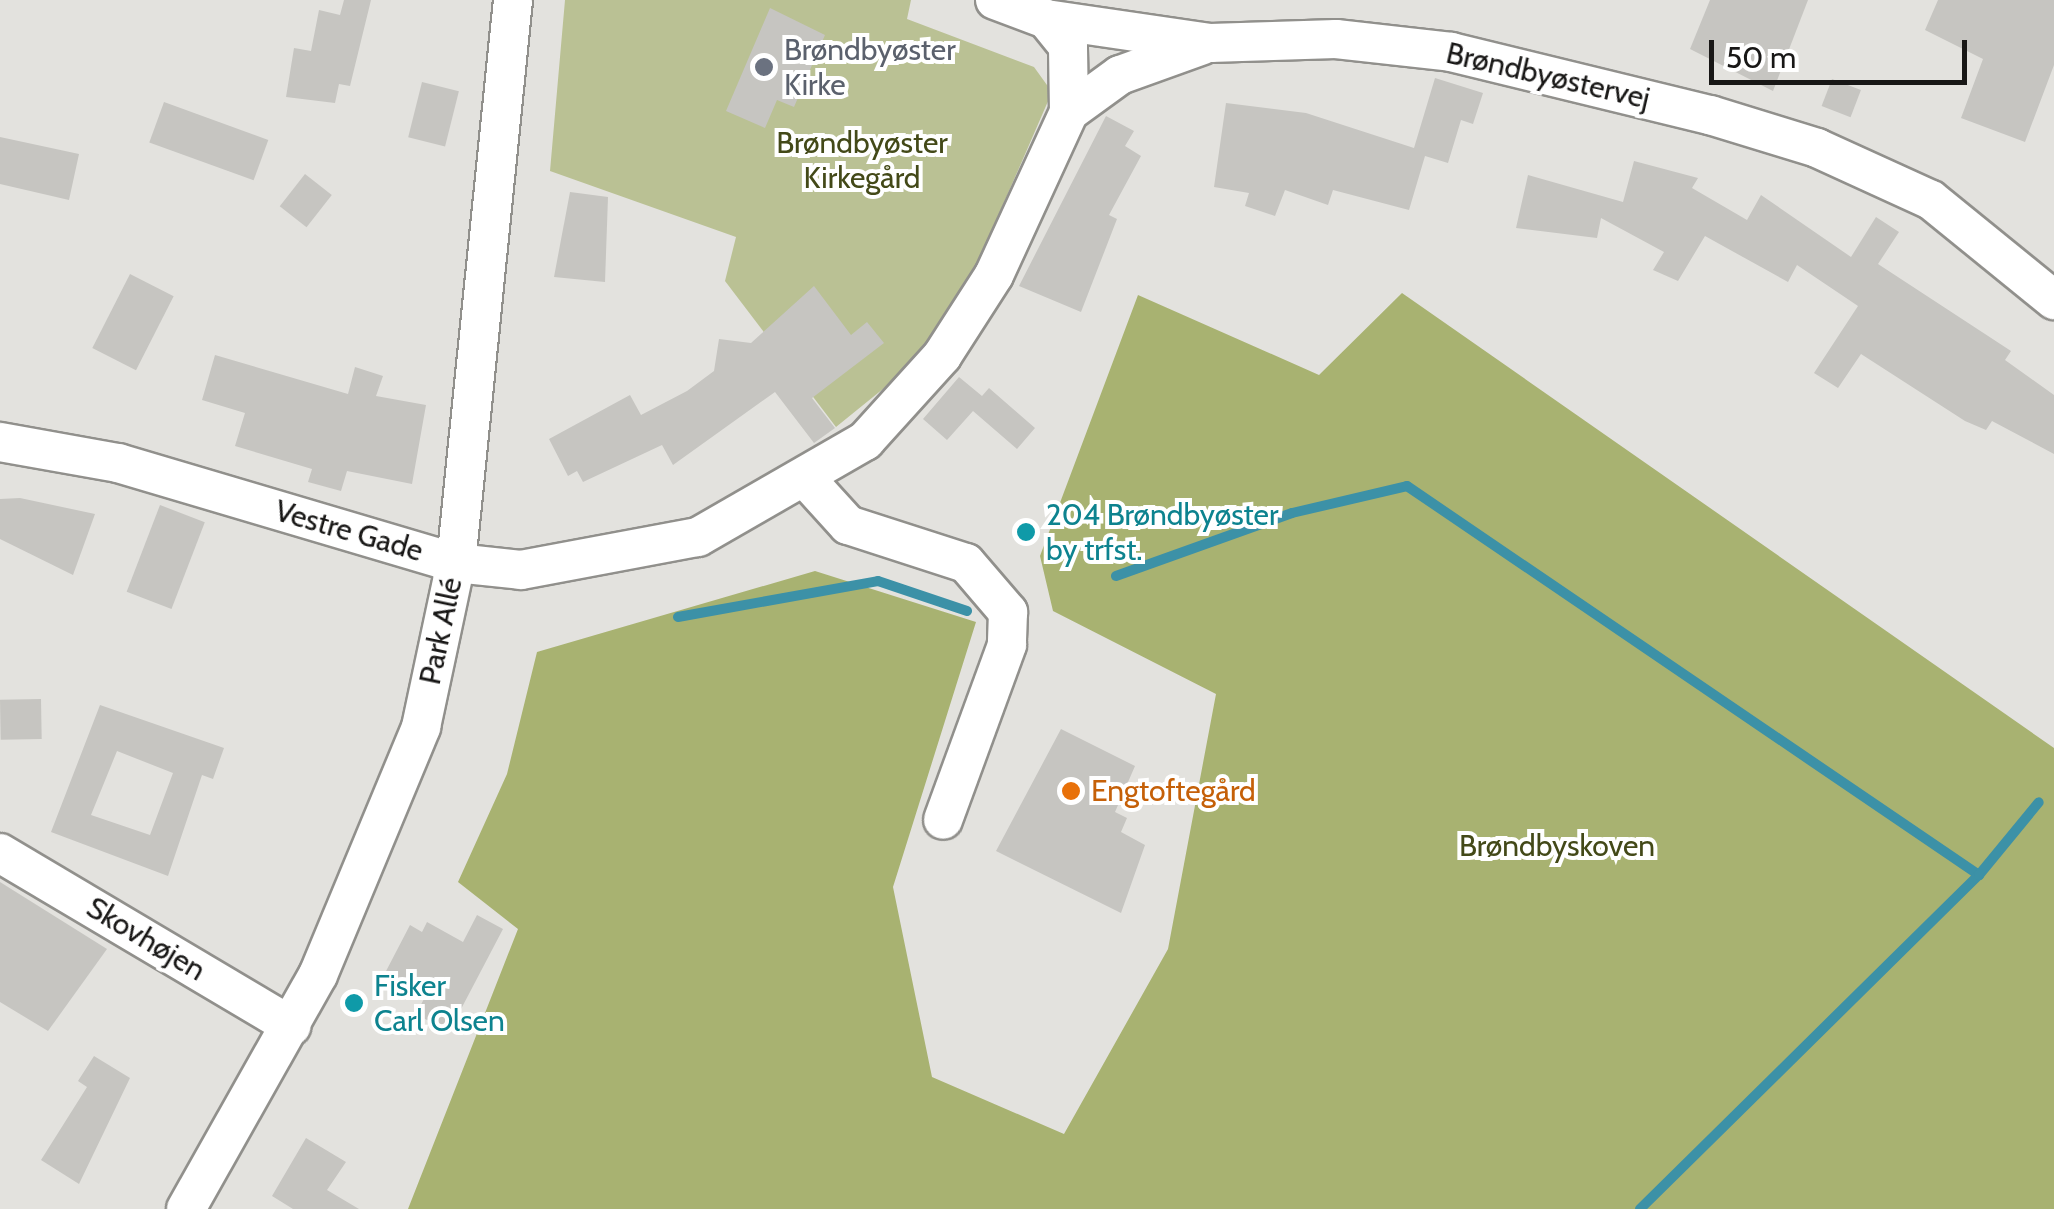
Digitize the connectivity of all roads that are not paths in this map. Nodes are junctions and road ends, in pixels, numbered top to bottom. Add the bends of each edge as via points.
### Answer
1 (513, 0) edge
2 (995, 0) edge
3 (1046, 18) junction
4 (1210, 43) junction
5 (1069, 112) junction
6 (2054, 300) edge
7 (0, 442) edge
8 (807, 480) junction
9 (456, 563) junction
10 (943, 820) dead end
11 (0, 853) edge
12 (291, 1026) junction
13 (186, 1209) edge

1 - 9 street, Park Allé
2 - 3 street, Brøndbyøstervej
3 - 4 street, Brøndbyøstervej
3 - 5 street, Vestre Gade via 1068,46
4 - 5 street, Vestre Gade via 1120,75
4 - 6 street, Brøndbyøstervej via 1336,40 1452,52 1710,114 1817,148 1930,200
5 - 8 street, Vestre Gade via 994,274 942,356 902,407
7 - 9 street, Vestre Gade via 118,463
8 - 9 street, Vestre Gade via 698,538 603,561 521,570
8 - 10 street via 848,524 966,563 1008,612 1007,645
9 - 12 street, Park Allé via 420,727 366,874
11 - 12 street, Skovhøjen
12 - 13 street, Park Allé

